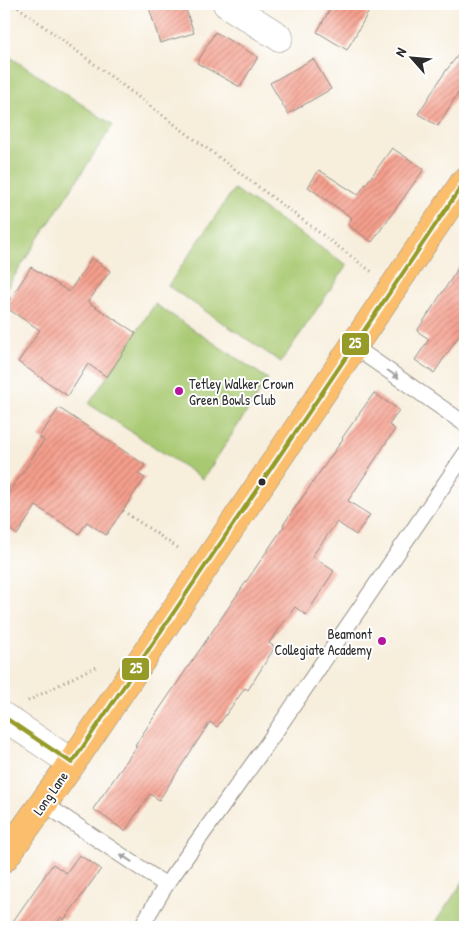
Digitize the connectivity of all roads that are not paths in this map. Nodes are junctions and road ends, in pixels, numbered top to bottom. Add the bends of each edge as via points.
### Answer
1 (227, 4) edge
2 (259, 12) edge
3 (279, 37) dead end
4 (465, 181) edge
5 (354, 346) junction
6 (465, 424) edge
7 (465, 454) edge
8 (13, 712) edge
9 (72, 763) junction
10 (44, 803) junction
11 (4, 858) edge
12 (166, 886) junction
13 (141, 927) edge

1 - 2 street
2 - 3 street
4 - 5 main road, Long Lane
5 -> 6 lane
5 - 9 main road, Long Lane
7 - 12 lane
8 - 9 street
9 - 10 main road, Long Lane
10 - 11 main road, Long Lane
12 -> 10 lane
12 - 13 lane

